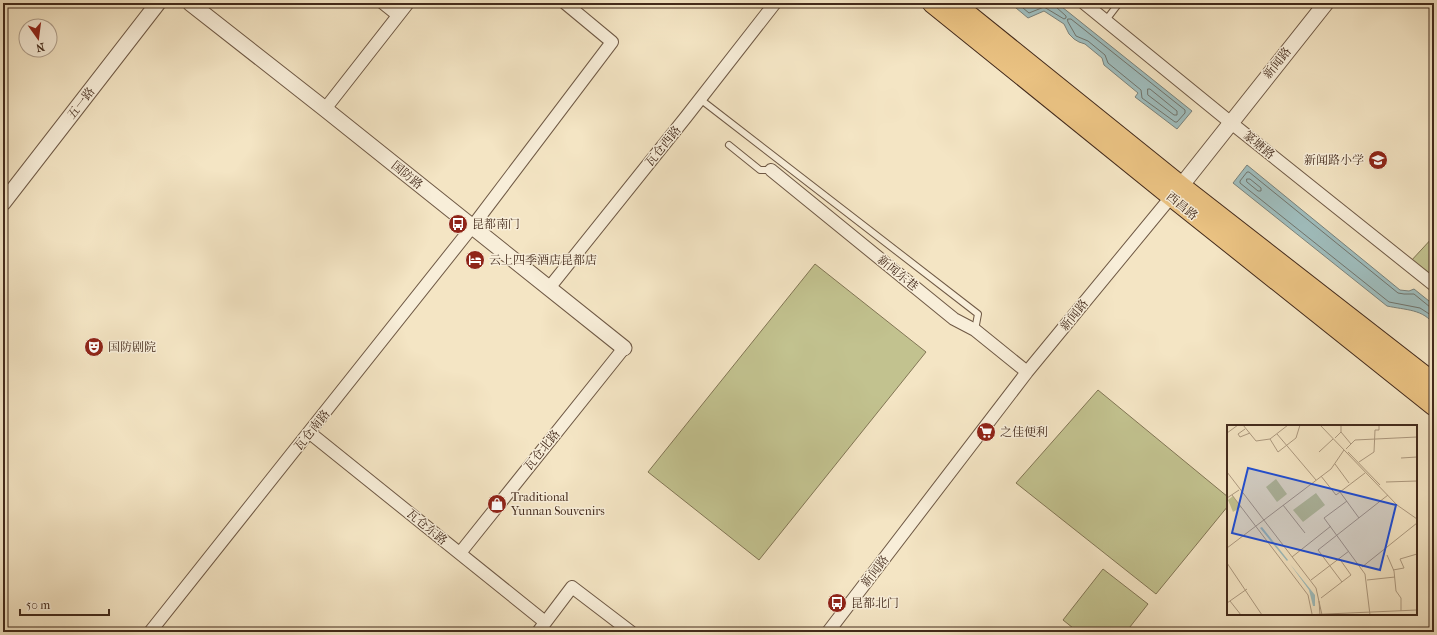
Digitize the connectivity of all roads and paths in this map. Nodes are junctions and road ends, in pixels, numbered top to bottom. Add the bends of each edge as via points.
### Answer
1 (158, 3) edge
2 (190, 3) edge
3 (383, 3) edge
4 (408, 3) edge
5 (565, 3) edge
6 (775, 3) edge
7 (932, 3) edge
8 (954, 3) edge
9 (1084, 3) edge
10 (1119, 3) edge
11 (1326, 3) edge
12 (398, 15) junction
13 (1106, 20) junction
14 (700, 99) junction
15 (325, 109) junction
16 (1230, 122) junction
17 (728, 145) dead end
18 (771, 170) joint
19 (1176, 191) junction
20 (3, 203) edge
21 (472, 228) junction
22 (1434, 284) edge
23 (549, 288) junction
24 (975, 330) junction
25 (624, 348) joint
26 (1027, 372) junction
27 (1434, 383) edge
28 (1434, 406) edge
29 (310, 433) junction
30 (460, 553) junction
31 (545, 622) junction
32 (150, 632) edge
33 (538, 632) edge
34 (631, 632) edge
35 (828, 632) edge

1 - 20 street, 五一路
2 - 15 street, 国防路
3 - 12 street
4 - 12 street
5 - 21 street, 瓦仓南路 via 612,42
6 - 14 street, 瓦仓西路
7 - 19 main road, 西昌路
8 - 19 main road, 西昌路
9 - 13 street, 篆塘路
10 - 13 lane
11 - 16 street, 新闻路
12 - 15 street
13 - 16 street, 篆塘路
14 - 23 street, 瓦仓西路
14 - 24 lane via 978,314
15 - 21 street, 国防路
16 - 19 street, 新闻路
16 - 22 street, 篆塘路
17 - 18 lane via 760,170
18 - 24 street, 新闻东巷 via 954,319
19 - 26 street, 新闻路
19 - 27 main road, 西昌路
19 - 28 main road, 西昌路
21 - 23 street, 国防路
21 - 29 street, 瓦仓南路
23 - 25 street, 国防路
24 - 26 street, 新闻东巷
25 - 30 street, 瓦仓北路
26 - 35 street, 新闻路
29 - 30 street, 瓦仓东路
29 - 32 street, 瓦仓南路
30 - 31 street, 瓦仓东路
31 - 33 street
31 - 34 street via 572,587

